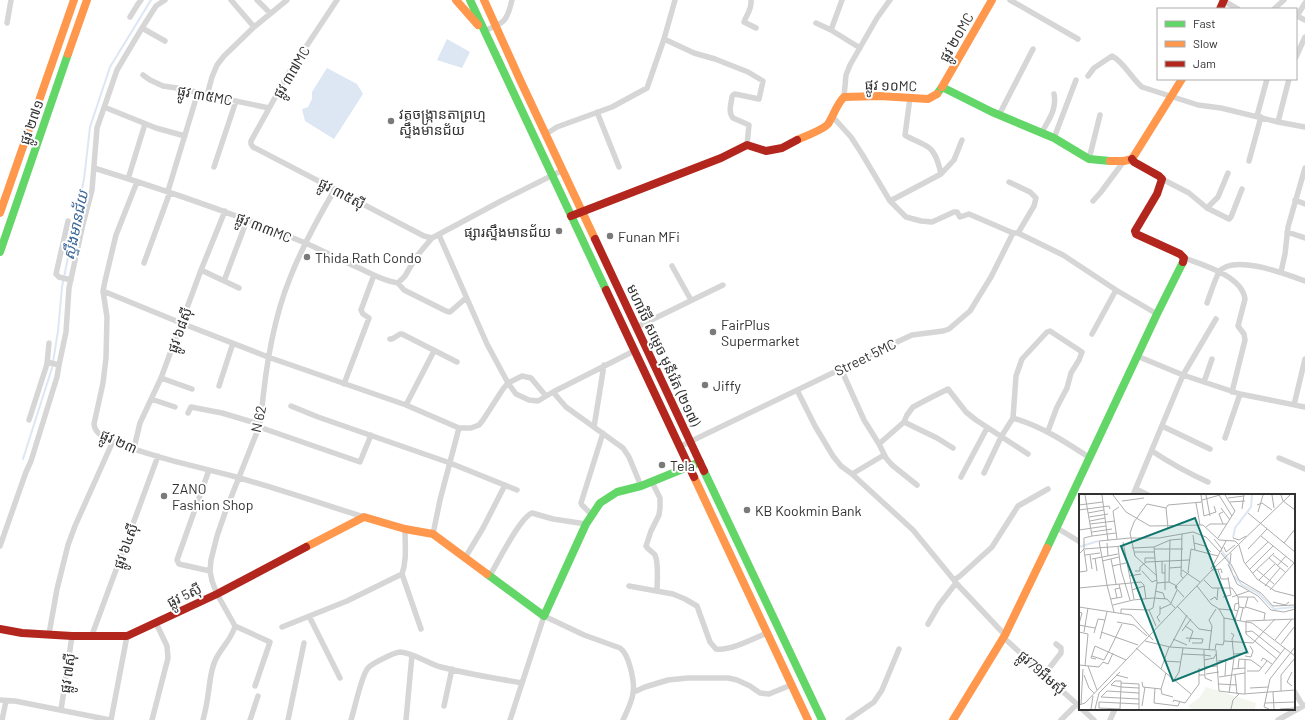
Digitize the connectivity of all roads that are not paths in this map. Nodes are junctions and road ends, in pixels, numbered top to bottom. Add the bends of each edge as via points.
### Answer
1 (11, 0) edge
2 (74, 0) edge
3 (87, 0) edge
4 (142, 0) edge
5 (165, 0) edge
6 (231, 0) edge
7 (257, 0) edge
8 (287, 0) edge
9 (337, 0) edge
10 (456, 0) edge
11 (470, 0) edge
12 (484, 0) edge
13 (512, 0) edge
14 (674, 0) edge
15 (751, 0) edge
16 (842, 0) edge
17 (890, 0) edge
18 (992, 0) edge
19 (1010, 0) edge
20 (1224, 0) edge
21 (1284, 0) edge
22 (1305, 3) edge
23 (1236, 8) edge
24 (1275, 8) edge
25 (270, 13) junction
26 (130, 18) dead end
27 (1305, 20) edge
28 (7, 23) dead end
29 (816, 23) dead end
30 (496, 26) junction
31 (254, 27) junction
32 (142, 28) junction
33 (756, 28) dead end
34 (831, 30) junction
35 (484, 32) junction
36 (1305, 37) edge
37 (664, 39) junction
38 (1078, 39) dead end
39 (165, 41) dead end
40 (1298, 45) edge
41 (860, 48) junction
42 (1032, 49) dead end
43 (143, 75) dead end
44 (1088, 76) dead end
45 (1076, 80) dead end
46 (1181, 80) edge
47 (1266, 80) edge
48 (1289, 80) edge
49 (942, 88) junction
50 (198, 92) junction
51 (1054, 94) dead end
52 (207, 95) junction
53 (1171, 96) junction
54 (844, 97) junction
55 (910, 98) junction
56 (236, 101) junction
57 (104, 107) junction
58 (270, 108) junction
59 (597, 112) junction
60 (1100, 114) dead end
61 (999, 115) junction
62 (832, 116) junction
63 (1259, 117) junction
64 (1278, 122) junction
65 (145, 124) junction
66 (1305, 127) edge
67 (1042, 132) junction
68 (546, 134) junction
69 (185, 136) junction
70 (1054, 138) junction
71 (962, 140) dead end
72 (747, 146) junction
73 (253, 147) joint
74 (1089, 159) junction
75 (1132, 159) junction
76 (1124, 161) junction
77 (1249, 161) dead end
78 (214, 167) dead end
79 (619, 167) dead end
80 (94, 168) junction
81 (563, 170) junction
82 (1305, 170) edge
83 (1228, 173) dead end
84 (941, 174) junction
85 (552, 176) junction
86 (128, 179) junction
87 (1162, 179) junction
88 (137, 182) junction
89 (1009, 182) dead end
90 (335, 189) junction
91 (1242, 189) dead end
92 (169, 192) junction
93 (1295, 200) junction
94 (890, 201) junction
95 (1093, 201) dead end
96 (1305, 204) edge
97 (1207, 208) junction
98 (225, 211) junction
99 (582, 211) junction
100 (0, 213) edge
101 (571, 216) junction
102 (247, 220) junction
103 (68, 221) dead end
104 (1287, 232) junction
105 (1016, 233) junction
106 (439, 234) junction
107 (432, 238) junction
108 (1305, 238) edge
109 (305, 243) junction
110 (0, 252) edge
111 (1184, 258) junction
112 (144, 263) dead end
113 (672, 266) dead end
114 (201, 270) junction
115 (1220, 271) junction
116 (1281, 272) junction
117 (374, 275) junction
118 (69, 280) junction
119 (1305, 280) edge
120 (224, 281) junction
121 (398, 283) junction
122 (723, 285) dead end
123 (239, 288) dead end
124 (1116, 290) junction
125 (103, 291) junction
126 (466, 298) junction
127 (691, 300) junction
128 (1207, 304) dead end
129 (1157, 314) junction
130 (1216, 319) dead end
131 (181, 324) junction
132 (637, 327) junction
133 (1092, 334) dead end
134 (390, 339) dead end
135 (49, 343) dead end
136 (233, 343) junction
137 (434, 351) junction
138 (634, 351) junction
139 (1137, 356) junction
140 (268, 357) junction
141 (1212, 359) dead end
142 (1305, 359) edge
143 (48, 362) junction
144 (457, 362) dead end
145 (58, 364) junction
146 (604, 365) junction
147 (841, 369) junction
148 (1183, 375) junction
149 (161, 378) junction
150 (1204, 382) junction
151 (508, 383) junction
152 (344, 384) junction
153 (219, 386) dead end
154 (192, 388) dead end
155 (798, 390) junction
156 (553, 392) junction
157 (1232, 392) junction
158 (1240, 394) junction
159 (546, 396) junction
160 (151, 399) junction
161 (406, 405) junction
162 (1294, 405) junction
163 (291, 406) dead end
164 (176, 407) dead end
165 (1305, 407) edge
166 (188, 413) dead end
167 (1012, 418) junction
168 (29, 420) dead end
169 (904, 422) junction
170 (259, 425) junction
171 (1162, 426) junction
172 (594, 427) junction
173 (459, 428) junction
174 (987, 428) junction
175 (1048, 431) junction
176 (603, 433) junction
177 (371, 435) junction
178 (1001, 437) junction
179 (1225, 438) dead end
180 (113, 441) junction
181 (691, 441) junction
182 (879, 444) junction
183 (679, 447) junction
184 (134, 448) junction
185 (953, 448) dead end
186 (1210, 449) dead end
187 (1152, 451) junction
188 (1028, 454) dead end
189 (884, 455) junction
190 (158, 456) junction
191 (1090, 458) junction
192 (1280, 458) dead end
193 (700, 462) junction
194 (450, 463) junction
195 (689, 468) junction
196 (1305, 469) edge
197 (209, 470) junction
198 (984, 473) dead end
199 (852, 474) junction
200 (961, 477) dead end
201 (238, 478) junction
202 (652, 482) junction
203 (1208, 482) dead end
204 (505, 485) junction
205 (916, 485) dead end
206 (641, 486) junction
207 (1048, 489) dead end
208 (1136, 489) junction
209 (517, 490) dead end
210 (1134, 494) edge
211 (1146, 494) edge
212 (592, 515) junction
213 (364, 517) junction
214 (586, 524) junction
215 (1057, 528) junction
216 (405, 530) junction
217 (433, 534) junction
218 (1079, 541) edge
219 (0, 546) edge
220 (465, 558) junction
221 (210, 571) junction
222 (402, 574) junction
223 (489, 577) junction
224 (955, 582) junction
225 (629, 586) dead end
226 (657, 591) junction
227 (217, 594) junction
228 (309, 616) junction
229 (544, 616) junction
230 (156, 622) junction
231 (928, 624) dead end
232 (235, 626) junction
233 (282, 626) dead end
234 (0, 629) edge
235 (421, 629) dead end
236 (49, 634) junction
237 (767, 634) junction
238 (92, 635) junction
239 (72, 636) junction
240 (128, 636) junction
241 (1004, 636) junction
242 (304, 643) dead end
243 (1056, 644) dead end
244 (899, 649) dead end
245 (412, 655) junction
246 (452, 669) junction
247 (1044, 674) junction
248 (340, 678) dead end
249 (522, 684) junction
250 (791, 685) junction
251 (255, 686) dead end
252 (634, 692) junction
253 (1295, 692) edge
254 (258, 696) dead end
255 (3, 701) edge
256 (1078, 705) edge
257 (444, 706) dead end
258 (1304, 706) edge
259 (61, 710) junction
260 (1086, 710) edge
261 (1115, 710) edge
262 (2, 720) edge
263 (111, 720) edge
264 (152, 720) edge
265 (203, 720) edge
266 (250, 720) edge
267 (288, 720) edge
268 (351, 720) edge
269 (406, 720) edge
270 (511, 720) edge
271 (623, 720) edge
272 (808, 720) edge
273 (822, 720) edge
274 (848, 720) edge
275 (953, 720) edge
276 (1061, 720) edge
277 (1094, 720) edge
278 (1110, 720) edge
279 (1278, 720) edge

1 - 28 street
2 - 100 street, ផ្លូវ ២៧១
3 - 110 street, ផ្លូវ ២៧១
4 - 26 street
5 - 32 street via 156,6
6 - 31 street
7 - 25 street
8 - 25 street
9 - 58 street, ផ្លូវ ៣៧MC via 288,74
10 - 35 street
11 - 35 street, មហាវិថី សម្តេច មុនីរ៉េត (២១៧)
12 - 30 street, មហាវិថី សម្តេច មុនីរ៉េត (២១៧)
13 - 30 street via 506,18
14 - 37 street
15 - 33 street via 751,9 744,22
16 - 34 street
17 - 41 street
18 - 49 street, ផ្លូវ ២០MC
19 - 38 street
20 - 23 street
21 - 24 street
22 - 27 street via 1297,16
25 - 31 street
29 - 34 street
30 - 35 street
30 - 68 street, មហាវិថី សម្តេច មុនីរ៉េត (២១៧)
31 - 52 street via 217,65
32 - 39 street
32 - 57 street via 117,70
34 - 41 street
35 - 85 street, មហាវិថី សម្តេច មុនីរ៉េត (២១៧)
36 - 40 street
37 - 59 street via 647,88
37 - 72 street via 694,53 748,72 763,81 759,99 735,94 732,97 731,116 749,125
41 - 54 street via 846,75
42 - 61 street
43 - 50 street, ផ្លូវ ៣៥MC via 163,86
44 - 53 street via 1094,68 1112,56 1117,58 1142,87
45 - 70 street
46 - 53 street
47 - 63 street
48 - 64 street
49 - 55 street, ផ្លូវ ១០MC via 928,99
49 - 61 street
50 - 52 street, ផ្លូវ ៣៥MC
50 - 69 street
51 - 67 street via 1054,107
52 - 56 street, ផ្លូវ ៣៥MC
53 - 63 street via 1198,105
53 - 75 street
54 - 55 street, ផ្លូវ ១០MC
54 - 62 street, ផ្លូវ ១០MC via 837,104
55 - 84 street via 905,135 932,151
56 - 58 street, ផ្លូវ ៣៥MC
56 - 78 street
57 - 65 street
57 - 80 street via 97,128
58 - 73 street, ផ្លូវ ៣៧MC via 251,141
59 - 68 street
59 - 79 street
60 - 74 street
61 - 67 street
62 - 72 street, ផ្លូវ ១០MC via 826,126 782,148 766,151
62 - 94 street via 859,148
63 - 64 street
63 - 77 street
64 - 66 street
65 - 69 street
65 - 86 street
67 - 70 street
68 - 81 street, មហាវិថី សម្តេច មុនីរ៉េត (២១៧)
69 - 92 street
70 - 74 street
71 - 84 street via 954,160
72 - 99 street
73 - 90 street, ផ្លូវ ៣៥ស៊ី
74 - 76 street
75 - 76 street
75 - 87 street
76 - 95 street
80 - 86 street, ផ្លូវ ៣៣MC
80 - 118 street via 92,190
81 - 85 street
81 - 99 street, មហាវិថី សម្តេច មុនីរ៉េត (២១៧)
82 - 93 street
83 - 97 street via 1218,197
84 - 94 street
85 - 101 street, មហាវិថី សម្តេច មុនីរ៉េត (២១៧)
85 - 106 street
86 - 88 street, ផ្លូវ ៣៣MC
87 - 97 street via 1189,193
87 - 111 street via 1157,194 1135,231 1136,234
88 - 92 street, ផ្លូវ ៣៣MC
88 - 125 street, ផ្លូវ ២៣ via 116,235
89 - 105 street, Street 5MC via 1030,192 1036,198 1034,206
90 - 107 street, ផ្លូវ ៣៥ស៊ី
90 - 109 street, N 62
91 - 97 street via 1229,219
92 - 98 street, ផ្លូវ ៣៣MC
92 - 112 street
93 - 96 street
93 - 104 street
94 - 105 street via 906,217 921,221 932,222 957,212 960,217 969,214
98 - 102 street, ផ្លូវ ៣៣MC
98 - 114 street, ផ្លូវ ៦៨ស៊ី
99 - 101 street
99 - 132 street, មហាវិថី សម្តេច មុនីរ៉េត (២១៧)
101 - 138 street, មហាវិថី សម្តេច មុនីរ៉េត (២១៧)
102 - 109 street, ផ្លូវ ៣៣MC
102 - 120 street
103 - 118 street via 56,276
104 - 108 street
104 - 116 street
105 - 124 street via 1064,255
105 - 147 street, Street 5MC via 970,311 949,329 912,335
106 - 107 street
106 - 126 street
107 - 121 street
109 - 117 street, ផ្លូវ ៣៣MC
109 - 140 street, N 62 via 289,280
111 - 115 street
111 - 129 street
113 - 127 street
114 - 120 street
114 - 131 street, ផ្លូវ ៦៨ស៊ី
115 - 116 street via 1230,265 1244,264
115 - 128 street
115 - 157 street via 1241,289 1245,299 1238,326 1246,340
116 - 119 street
117 - 121 street, ផ្លូវ ៣៣MC
117 - 152 street via 361,310 368,318
118 - 145 street via 66,332
120 - 123 street
121 - 126 street, ផ្លូវ ៣៣MC via 404,290 450,312
122 - 127 street
124 - 129 street
124 - 133 street
125 - 131 street
125 - 180 street, ផ្លូវ ២៣ via 107,317 106,358 94,429
126 - 151 street
127 - 132 street
129 - 139 street
130 - 148 street
131 - 136 street
131 - 149 street, ផ្លូវ ៦៨ស៊ី
132 - 181 street, មហាវិថី សម្តេច មុនីរ៉េត (២១៧)
134 - 137 street via 402,334
135 - 143 street
136 - 140 street
136 - 153 street
137 - 144 street
137 - 161 street
138 - 146 street
138 - 183 street, មហាវិថី សម្តេច មុនីរ៉េត (២១៧)
139 - 148 street
139 - 191 street
140 - 152 street
140 - 170 street, N 62
141 - 150 street
142 - 162 street
143 - 145 street
143 - 168 street
145 - 219 street via 57,377
146 - 156 street
146 - 172 street
147 - 155 street, Street 5MC
147 - 182 street via 864,420
148 - 150 street
148 - 171 street
149 - 154 street
149 - 160 street, ផ្លូវ ៦៨ស៊ី
150 - 157 street
151 - 159 street via 516,394 529,400 538,401
151 - 159 street via 526,376 531,378
151 - 173 street via 478,425
152 - 161 street
155 - 181 street, Street 5MC
155 - 199 street, ផ្លូវ79អឹមស៊ី via 833,456
156 - 159 street
156 - 172 street via 566,407
157 - 158 street
158 - 162 street
158 - 179 street
160 - 164 street
160 - 184 street, ផ្លូវ ៦៨ស៊ី via 140,423
161 - 173 street
162 - 165 street
163 - 177 street
166 - 170 street via 191,407 222,413
167 - 175 street
167 - 175 street via 1016,376 1022,359 1050,331 1082,352
167 - 178 street
169 - 174 street via 913,407 948,389 966,412
169 - 182 street
169 - 185 street
170 - 177 street via 360,462
170 - 201 street, N 62
171 - 186 street
171 - 187 street
172 - 176 street
173 - 194 street
174 - 178 street
174 - 200 street
175 - 191 street
176 - 206 street via 623,448
176 - 212 street via 581,503
177 - 194 street
178 - 188 street
178 - 198 street
180 - 184 street, ផ្លូវ ២៣
180 - 236 street via 68,545
181 - 183 street, Street 5MC
181 - 193 street, មហាវិថី សម្តេច មុនីរ៉េត (២១៧)
182 - 189 street
183 - 195 street, មហាវិថី សម្តេច មុនីរ៉េត (២១៧)
184 - 190 street, ផ្លូវ ២៣
187 - 203 street
187 - 208 street
189 - 199 street
189 - 205 street
190 - 197 street, ផ្លូវ ២៣
190 - 238 street, ផ្លូវ ៦៤ស៊ី
191 - 215 street
192 - 196 street
193 - 195 street
193 - 273 street, មហាវិថី សម្តេច មុនីរ៉េត (២១៧)
194 - 204 street
194 - 217 street
195 - 202 street
195 - 237 street, មហាវិថី សម្តេច មុនីរ៉េត (២១៧)
197 - 201 street, ផ្លូវ ២៣
197 - 221 street via 177,563
199 - 224 street, ផ្លូវ79អឹមស៊ី via 913,530
201 - 213 street, ផ្លូវ ២៣
201 - 221 street, N 62 via 217,536
202 - 206 street
202 - 226 street via 660,498 660,508 646,546 652,551 657,562
204 - 209 street
204 - 220 street
206 - 212 street via 617,492 600,502
207 - 224 street via 1018,506 992,548
208 - 210 street
208 - 211 street
212 - 214 street
213 - 216 street
213 - 227 street, ផ្លូវ 5ស៊ី
214 - 223 street via 529,514 510,540
214 - 229 street
215 - 218 street
215 - 241 street
216 - 217 street
216 - 222 street via 406,554
217 - 220 street
220 - 223 street
221 - 227 street, N 62
222 - 228 street
222 - 235 street
223 - 229 street
224 - 231 street
224 - 241 street, ផ្លូវ79អឹមស៊ី
225 - 226 street
226 - 237 street via 673,594 697,606 710,642 716,649 721,650
227 - 230 street, ផ្លូវ 5ស៊ី
227 - 232 street, N 62
228 - 233 street
228 - 248 street
229 - 249 street
229 - 252 street via 623,650 629,663
230 - 240 street, ផ្លូវ 5ស៊ី
230 - 264 street via 167,646 168,658
232 - 251 street via 270,642
232 - 265 street via 214,662
234 - 236 street, ផ្លូវ 5ស៊ី
236 - 239 street, ផ្លូវ 5ស៊ី
237 - 250 street, មហាវិថី សម្តេច មុនីរ៉េត (២១៧)
238 - 239 street, ផ្លូវ 5ស៊ី
238 - 240 street, ផ្លូវ 5ស៊ី
239 - 259 street, ផ្លូវ ៧ស៊ី
240 - 263 street
241 - 247 street, ផ្លូវ79អឹមស៊ី
241 - 275 street
242 - 267 street
243 - 247 street via 1061,648 1061,653
244 - 274 street via 882,690 874,702
245 - 246 street via 431,664
245 - 268 street via 399,652 368,667
245 - 269 street
246 - 249 street
246 - 257 street
247 - 256 street, ផ្លូវ79អឹមស៊ី
249 - 270 street
250 - 252 street via 769,694 760,693 744,683 728,678 688,678 668,680
250 - 272 street, មហាវិថី សម្តេច មុនីរ៉េត (២១៧)
252 - 271 street
253 - 258 street
254 - 266 street
255 - 259 street, ផ្លូវ ៧ស៊ី
255 - 262 street
256 - 276 street
258 - 279 street
259 - 263 street, ផ្លូវ ៧ស៊ី
260 - 277 street
261 - 278 street

